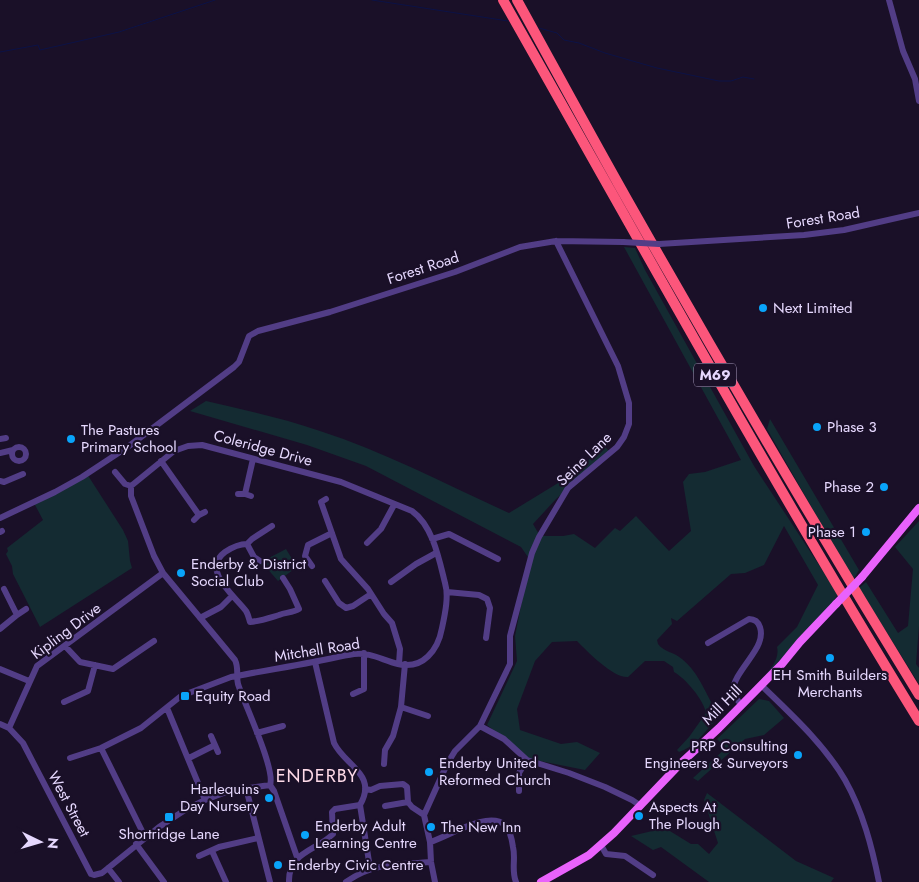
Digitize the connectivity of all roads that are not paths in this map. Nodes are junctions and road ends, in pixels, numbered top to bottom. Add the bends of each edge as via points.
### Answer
1 (504, 0) edge
2 (517, 0) edge
3 (889, 0) edge
4 (919, 101) edge
5 (919, 213) edge
6 (556, 241) junction
7 (13, 450) dead end
8 (0, 453) edge
9 (253, 459) junction
10 (161, 461) junction
11 (115, 472) dead end
12 (23, 474) dead end
13 (0, 481) edge
14 (131, 486) junction
15 (245, 495) dead end
16 (323, 501) dead end
17 (394, 505) junction
18 (919, 508) edge
19 (199, 516) dead end
20 (0, 518) edge
21 (272, 526) dead end
22 (332, 533) junction
23 (432, 539) junction
24 (367, 543) dead end
25 (247, 544) junction
26 (436, 554) junction
27 (498, 559) dead end
28 (262, 561) dead end
29 (312, 566) dead end
30 (163, 573) junction
31 (282, 579) dead end
32 (392, 579) dead end
33 (325, 581) dead end
34 (4, 589) dead end
35 (447, 592) junction
36 (371, 594) junction
37 (232, 596) junction
38 (26, 609) dead end
39 (17, 615) junction
40 (200, 618) junction
41 (0, 629) edge
42 (486, 638) dead end
43 (154, 641) dead end
44 (708, 643) dead end
45 (65, 646) junction
46 (364, 653) junction
47 (315, 662) junction
48 (402, 664) junction
49 (95, 666) junction
50 (0, 669) edge
51 (237, 676) junction
52 (29, 681) junction
53 (761, 685) junction
54 (353, 694) dead end
55 (919, 695) edge
56 (64, 702) dead end
57 (741, 704) junction
58 (167, 708) junction
59 (401, 708) junction
60 (428, 716) dead end
61 (919, 722) edge
62 (0, 724) edge
63 (283, 726) dead end
64 (480, 726) junction
65 (9, 728) junction
66 (256, 733) junction
67 (211, 736) dead end
68 (215, 745) junction
69 (101, 748) junction
70 (218, 752) dead end
71 (70, 758) dead end
72 (189, 758) junction
73 (527, 760) junction
74 (384, 764) dead end
75 (270, 785) junction
76 (246, 788) junction
77 (365, 789) junction
78 (519, 791) dead end
79 (205, 800) junction
80 (408, 802) junction
81 (358, 805) junction
82 (385, 806) dead end
83 (641, 806) junction
84 (424, 815) junction
85 (145, 837) junction
86 (258, 838) junction
87 (430, 842) junction
88 (136, 844) junction
89 (599, 847) junction
90 (212, 850) junction
91 (199, 856) dead end
92 (297, 857) junction
93 (431, 862) junction
94 (108, 868) junction
95 (370, 868) junction
96 (652, 875) dead end
97 (119, 882) edge
98 (164, 882) edge
99 (226, 882) edge
100 (270, 882) edge
101 (290, 882) edge
102 (346, 882) edge
103 (435, 882) edge
104 (516, 882) edge
105 (541, 882) edge
106 (880, 882) edge

1 - 61 highway, M69 via 810,541
2 - 55 highway, M69 via 680,290
3 - 4 street
5 - 6 street, Forest Road, bridge via 804,236 659,244
6 - 20 street, Forest Road via 520,247 431,280 258,331 247,340 234,367 130,446 56,492
6 - 64 street, Seine Lane via 618,366 630,418 621,442 568,488 539,537 510,636 510,664
7 - 8 street
9 - 10 street, Coleridge Drive via 202,445 174,451
9 - 15 street
9 - 17 street, Coleridge Drive via 341,482
10 - 14 street, Coleridge Drive
10 - 19 street
11 - 14 street
12 - 13 street
14 - 30 street via 131,496
16 - 22 street
17 - 23 street, Coleridge Drive via 420,517
17 - 24 street via 381,530
18 - 53 main road, Mill Hill, bridge via 862,577
21 - 25 street
22 - 29 street via 308,545 305,556
22 - 36 street via 341,559
23 - 26 street
23 - 27 street via 449,534
25 - 28 street via 254,557
25 - 37 street via 228,550 216,565 217,575
26 - 32 street
26 - 35 street
30 - 40 street
30 - 45 street, Kipling Drive
31 - 37 street via 299,609 291,614 246,623 247,612
33 - 36 street via 346,608
34 - 39 street via 12,596 10,604
35 - 42 street via 488,599
35 - 48 street via 440,640 433,653 412,664
36 - 48 street via 392,624
37 - 40 street
38 - 39 street
39 - 41 street
40 - 51 street via 233,655 238,665
43 - 49 street via 113,669
44 - 57 street via 749,619 759,623 759,643 734,686 734,695
45 - 49 street via 80,662
45 - 52 street, Kipling Drive via 37,666
46 - 47 street, Mitchell Road
46 - 48 street, Mitchell Road
46 - 54 street via 366,690
47 - 51 street, Mitchell Road
47 - 77 street via 334,744 359,770
48 - 59 street
49 - 56 street via 88,691
50 - 52 street
51 - 58 street via 195,690
51 - 66 street
52 - 65 street, Kipling Drive
53 - 57 main road, Mill Hill
53 - 106 street via 815,741 845,779 860,811
57 - 83 main road, Mill Hill
58 - 69 street via 141,728
58 - 72 street
59 - 60 street
59 - 74 street via 385,750
62 - 65 street
63 - 66 street
64 - 73 street via 504,739
64 - 84 street, Seine Lane via 455,751
65 - 94 street, West Street via 23,743 91,874
66 - 75 street via 271,774
67 - 68 street
68 - 70 street
68 - 72 street
69 - 71 street
69 - 85 street
72 - 79 street
73 - 78 street via 519,773
73 - 83 street via 605,787
75 - 76 street
75 - 92 street
76 - 79 street
76 - 86 street
77 - 80 street via 371,790 379,783 388,786 404,784
77 - 81 street
79 - 85 street
80 - 82 street
80 - 84 street
81 - 92 street via 333,810 332,836
81 - 95 street
83 - 89 main road, Mill Hill
84 - 87 street
85 - 88 street
86 - 90 street
86 - 100 street
87 - 93 street
87 - 104 street via 480,822 496,821 505,826 511,838
88 - 94 street
88 - 98 street
89 - 96 street via 606,854 625,856
89 - 105 main road, Mill Hill
90 - 91 street
90 - 99 street
92 - 101 street via 291,869
93 - 95 street
93 - 103 street
94 - 97 street
95 - 102 street

